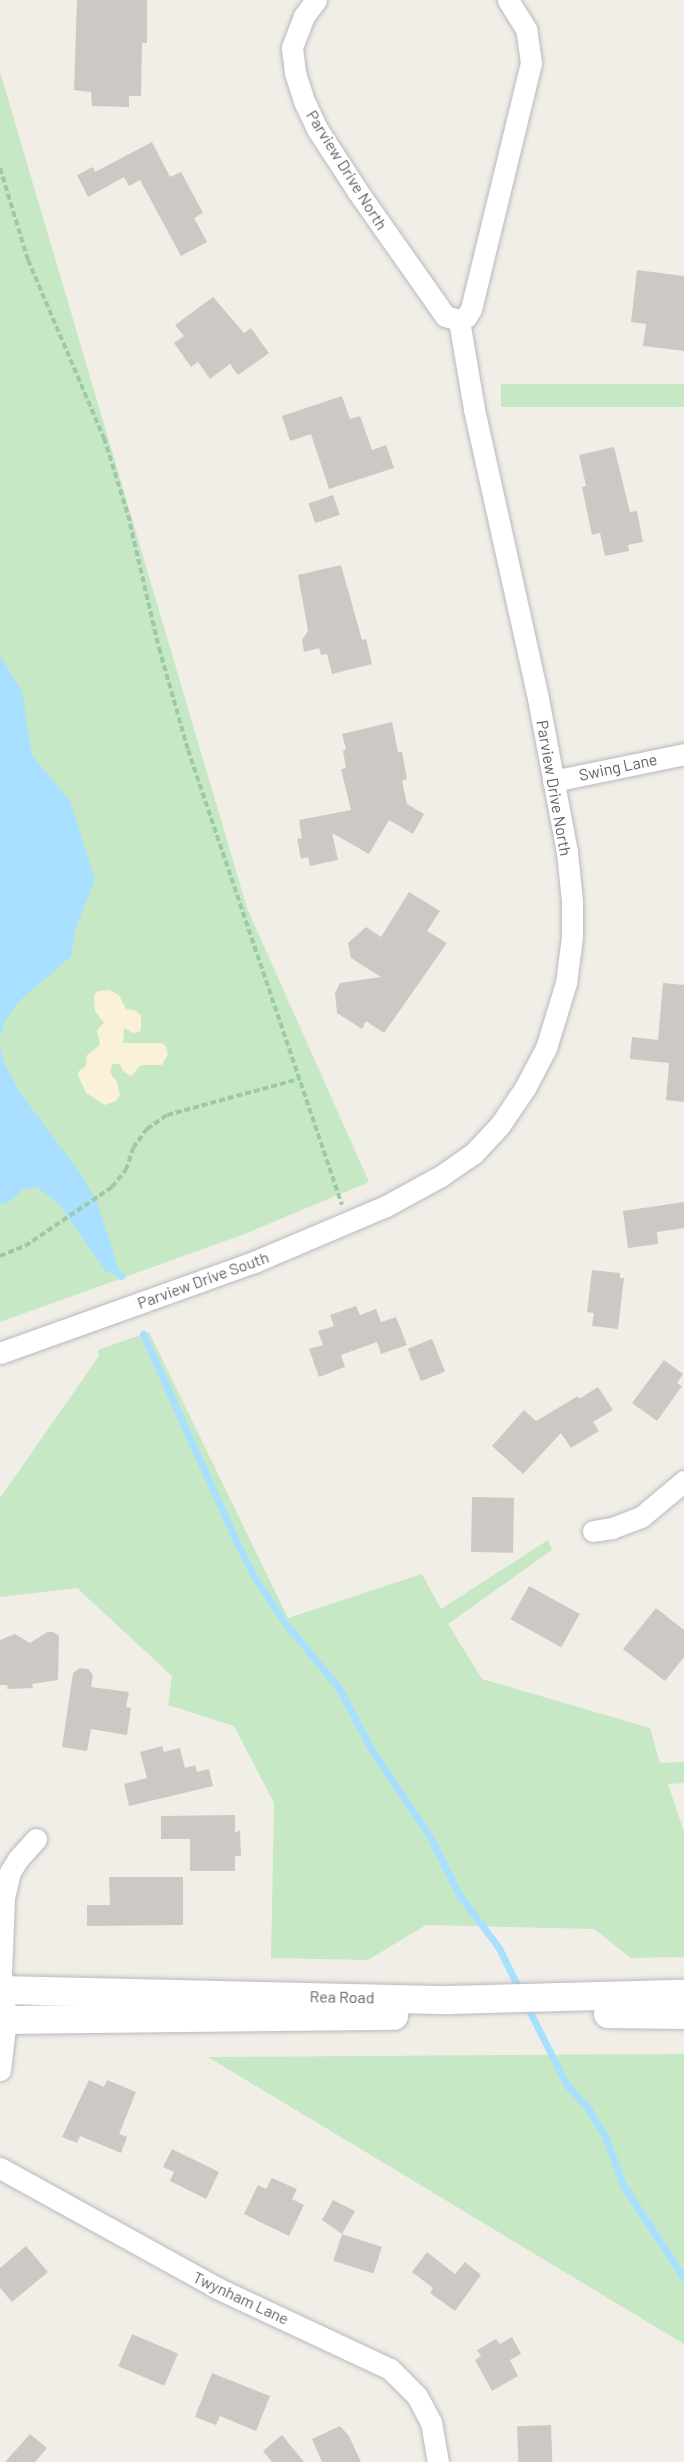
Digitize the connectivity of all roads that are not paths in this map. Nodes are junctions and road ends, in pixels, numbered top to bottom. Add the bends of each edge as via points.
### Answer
1 (316, 0) edge
2 (508, 0) edge
3 (462, 319) junction
4 (684, 754) edge
5 (553, 781) junction
6 (402, 1197) joint
7 (0, 1353) edge
8 (684, 1481) edge
9 (593, 1531) dead end
10 (36, 1839) dead end
11 (1, 1990) edge
12 (684, 1994) edge
13 (621, 2004) junction
14 (452, 2008) junction
15 (684, 2015) edge
16 (3, 2020) edge
17 (0, 2070) edge
18 (0, 2168) edge
19 (438, 2462) edge

1 - 3 street, Parview Drive North via 304,16 292,48 305,103 358,192 445,316
2 - 3 street via 526,29 531,63 477,288 471,309
3 - 5 street, Parview Drive North via 474,409
4 - 5 street, Swing Lane
5 - 6 street, Parview Drive North via 572,900 566,983 554,1027 525,1088 489,1139 441,1176
6 - 7 street, Parview Drive South via 254,1262
8 - 9 street via 641,1517
10 - 11 street via 10,1872 2,1920
11 - 14 main road, Rea Road
11 - 16 street
12 - 13 main road, Rea Road
13 - 14 main road, Rea Road
13 - 15 main road, Rea Road
14 - 16 main road, Rea Road
16 - 17 street
18 - 19 street, Twynham Lane via 217,2288 390,2369 417,2396 431,2422

